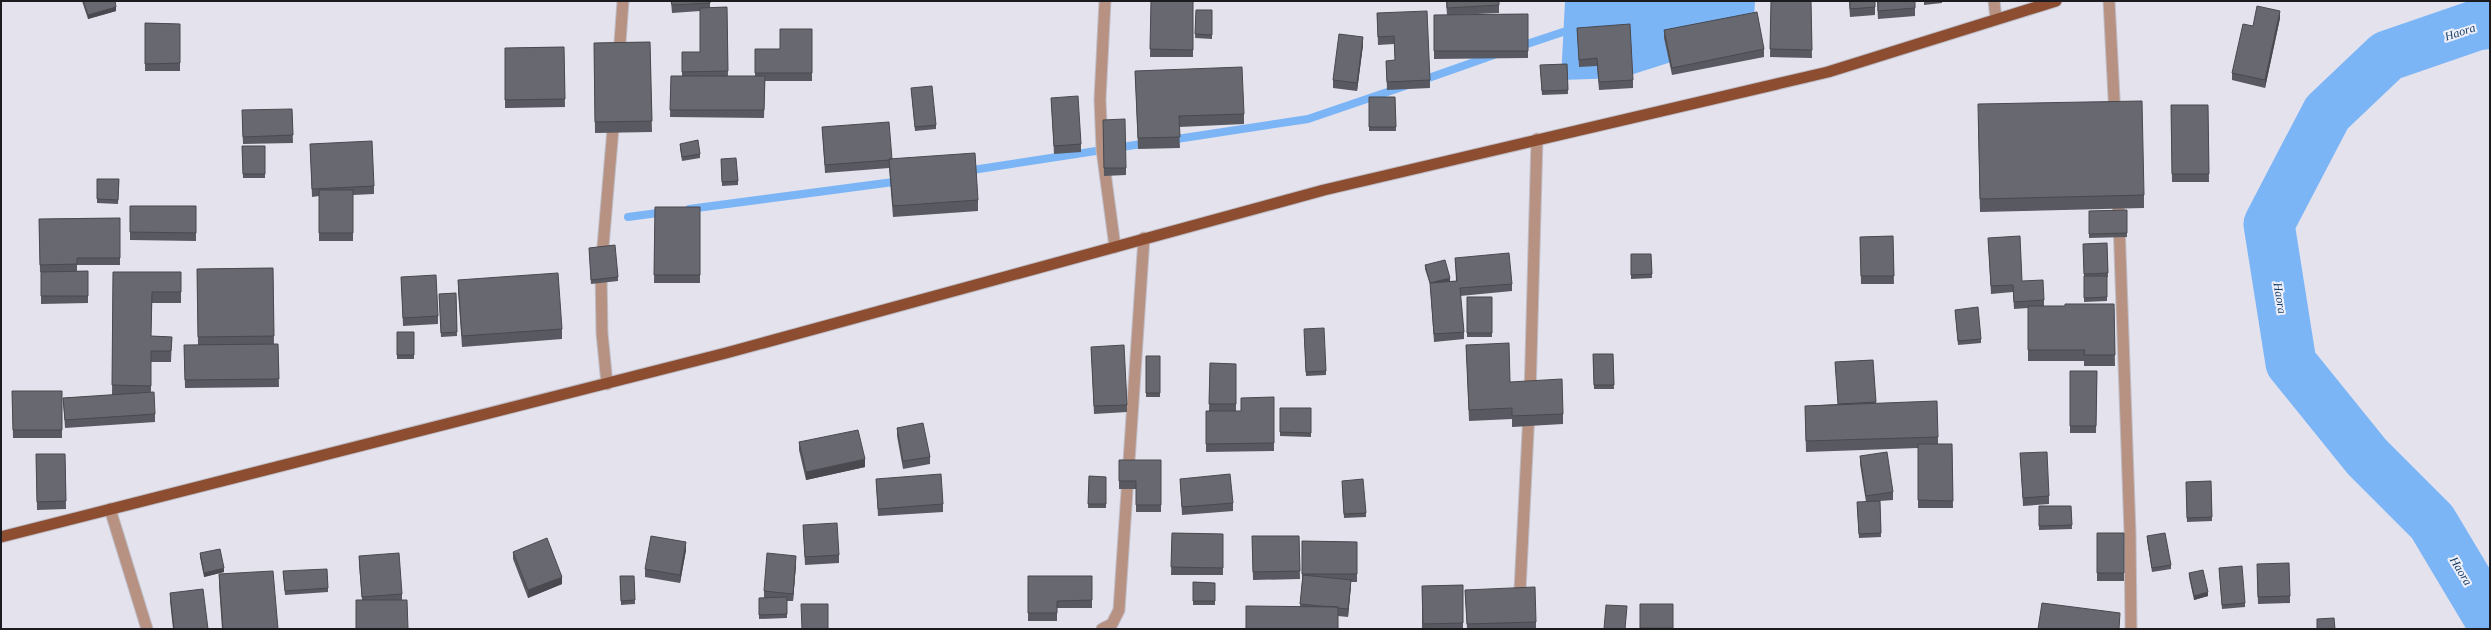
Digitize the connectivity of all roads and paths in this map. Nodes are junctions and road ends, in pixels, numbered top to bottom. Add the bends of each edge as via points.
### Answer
1 (623, 1) edge
2 (1105, 1) edge
3 (1994, 1) edge
4 (2056, 1) edge
5 (2109, 1) edge
6 (1996, 19) junction
7 (618, 64) edge
8 (615, 104) edge
9 (2116, 127) edge
10 (1537, 140) junction
11 (2118, 183) edge
12 (1144, 238) junction
13 (1115, 246) junction
14 (606, 384) junction
15 (110, 509) junction
16 (1, 536) edge
17 (147, 629) edge
18 (1102, 629) edge
19 (1518, 629) edge
20 (2131, 629) edge

1 - 7 street
2 - 13 street via 1100,99 1102,150
3 - 6 street
4 - 6 main road
5 - 9 street
6 - 10 main road via 1828,72
8 - 14 street via 601,270
10 - 12 main road via 1324,190
10 - 19 street via 1528,431
11 - 20 street via 2130,526
12 - 13 main road
12 - 18 street via 1119,610 1112,624
13 - 14 main road
14 - 15 main road
15 - 16 main road
15 - 17 street

